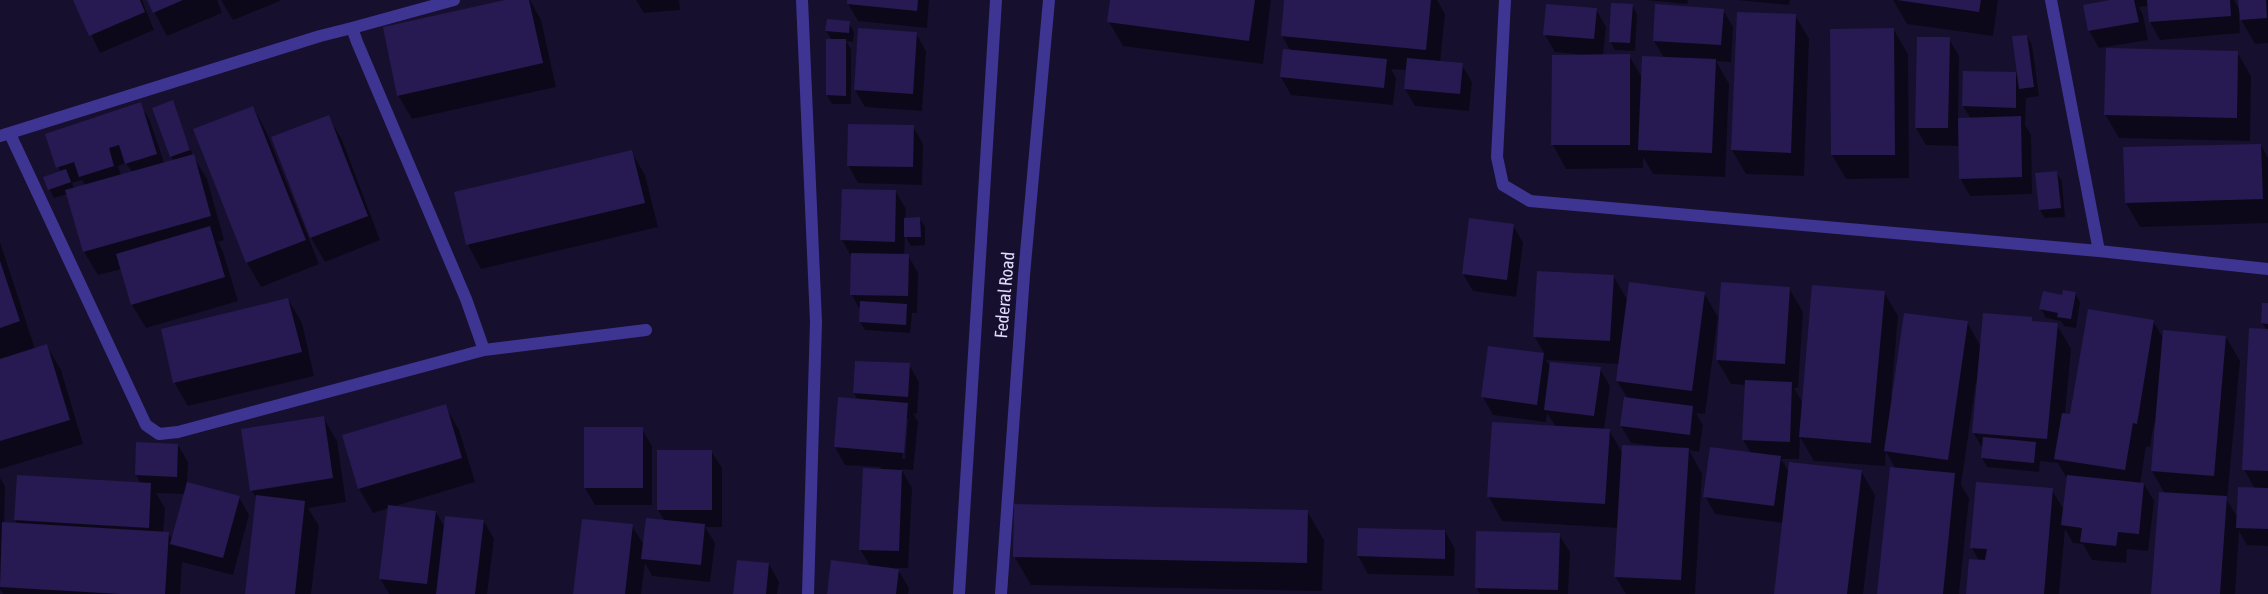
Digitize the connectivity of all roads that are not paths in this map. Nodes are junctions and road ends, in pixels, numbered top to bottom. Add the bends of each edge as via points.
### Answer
1 (454, 0) edge
2 (802, 0) edge
3 (996, 0) edge
4 (1049, 0) edge
5 (1505, 0) edge
6 (2052, 0) edge
7 (352, 28) junction
8 (5, 135) edge
9 (2099, 251) junction
10 (2268, 269) edge
11 (646, 330) dead end
12 (484, 350) junction
13 (808, 594) edge
14 (958, 594) edge
15 (1001, 594) edge

1 - 7 street
2 - 13 street via 816,322
3 - 14 street, Federal Road
4 - 15 street, Federal Road via 1024,275
5 - 9 street via 1497,157 1503,185 1530,201
6 - 9 street
7 - 8 street
7 - 12 street via 466,299
8 - 12 street via 146,425 159,434 178,432
9 - 10 street
11 - 12 street

